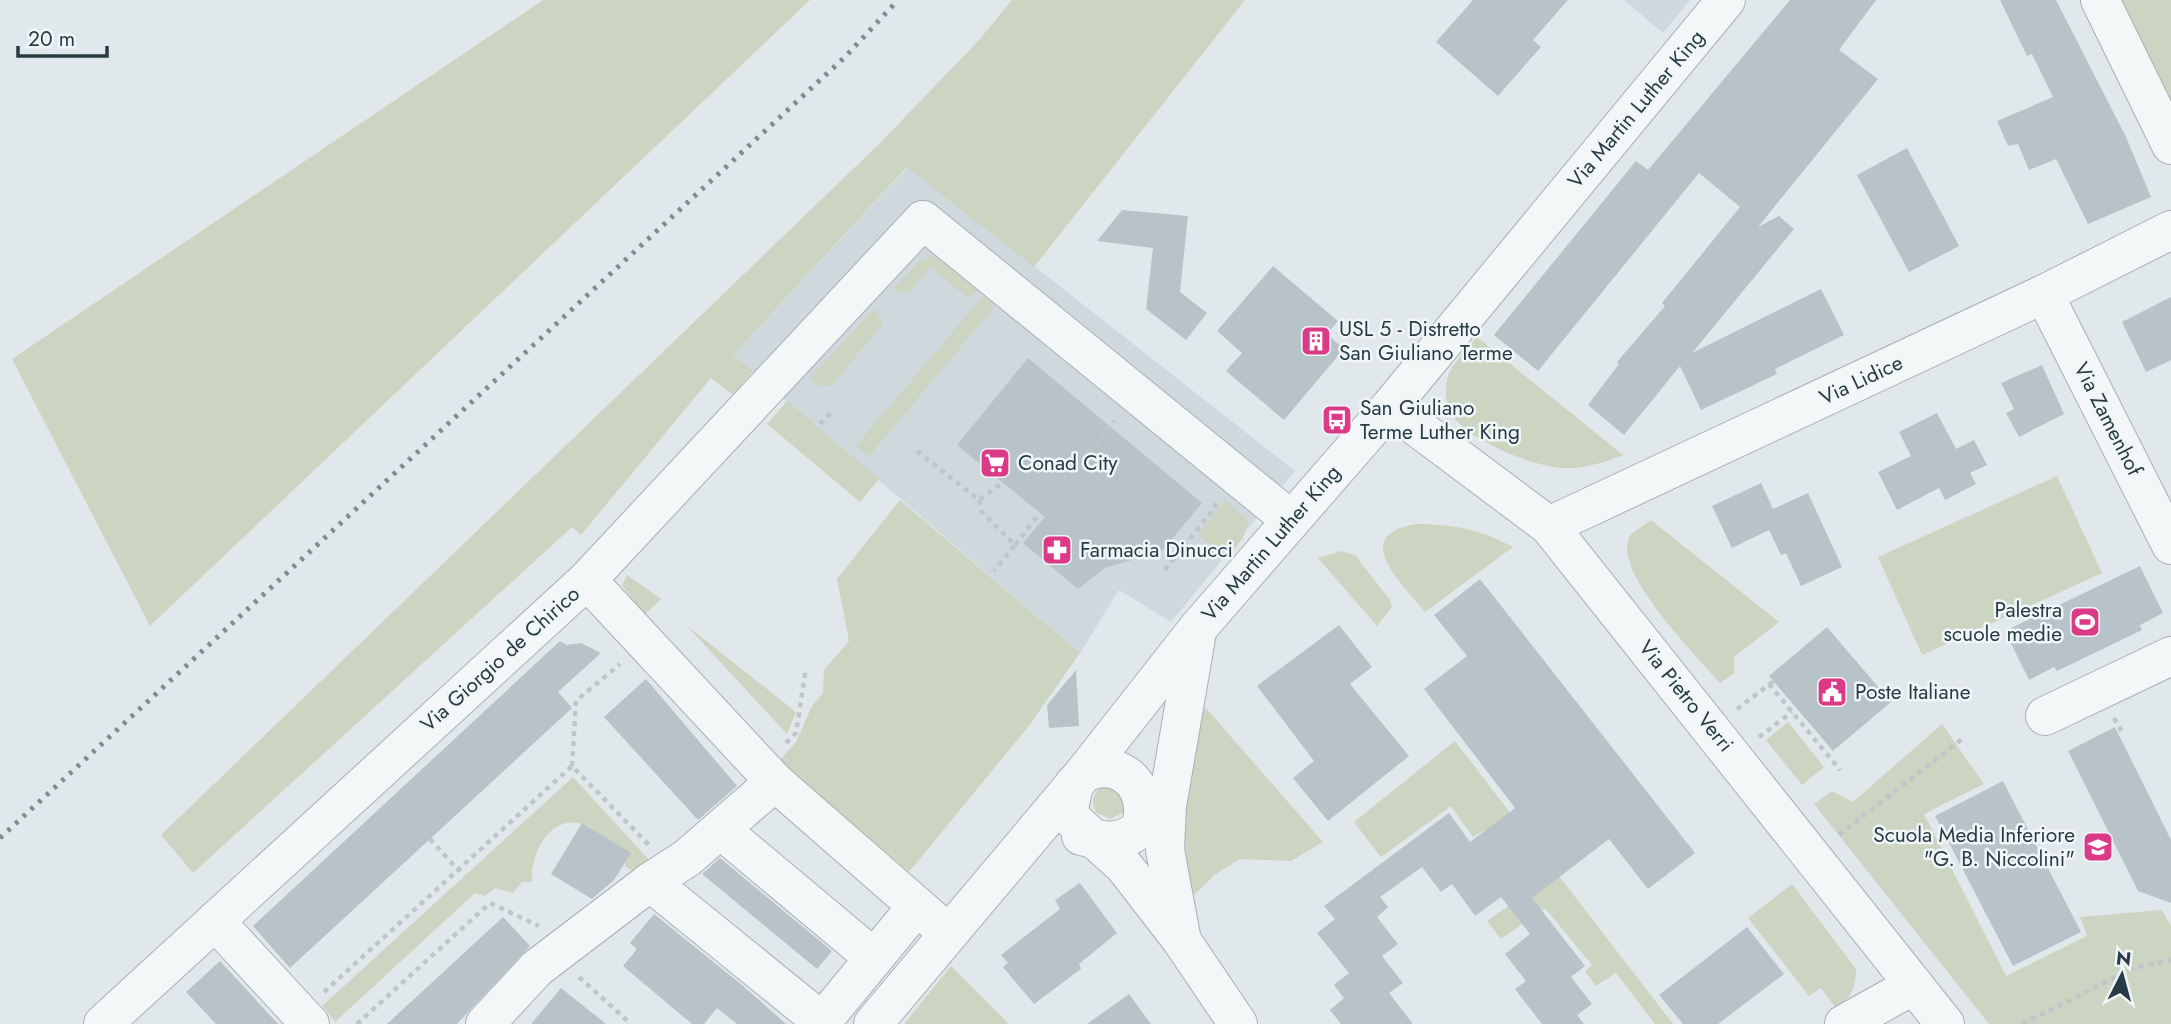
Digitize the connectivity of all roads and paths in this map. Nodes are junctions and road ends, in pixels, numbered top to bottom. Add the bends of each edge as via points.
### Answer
1 (1726, 0) edge
2 (2100, 0) edge
3 (2171, 145) edge
4 (2171, 230) edge
5 (2044, 294) junction
6 (1390, 407) junction
7 (833, 411) dead end
8 (1104, 412) dead end
9 (1115, 421) junction
10 (820, 424) dead end
11 (1125, 429) dead end
12 (917, 451) dead end
13 (1082, 461) dead end
14 (1002, 482) dead end
15 (1206, 498) dead end
16 (979, 500) junction
17 (1039, 514) dead end
18 (1292, 520) junction
19 (1549, 526) junction
20 (1015, 545) junction
21 (2171, 545) edge
22 (1165, 570) dead end
23 (994, 571) dead end
24 (587, 580) junction
25 (1198, 628) junction
26 (644, 644) junction
27 (2171, 656) edge
28 (806, 668) dead end
29 (1734, 712) dead end
30 (1792, 712) junction
31 (2045, 716) dead end
32 (1962, 739) dead end
33 (1756, 740) dead end
34 (572, 766) junction
35 (1840, 770) dead end
36 (768, 775) junction
37 (1079, 778) junction
38 (1144, 814) junction
39 (1030, 835) junction
40 (430, 839) dead end
41 (1093, 839) junction
42 (1834, 839) dead end
43 (703, 845) junction
44 (1165, 850) junction
45 (460, 872) junction
46 (650, 881) junction
47 (917, 906) junction
48 (215, 921) junction
49 (948, 933) junction
50 (1182, 941) junction
51 (563, 949) junction
52 (874, 958) junction
53 (2171, 960) edge
54 (1914, 985) junction
55 (305, 1019) edge
56 (624, 1022) edge
57 (822, 1023) edge
58 (103, 1024) edge
59 (357, 1024) edge
60 (485, 1024) edge
61 (631, 1024) edge
62 (873, 1024) edge
63 (1238, 1024) edge
64 (1844, 1024) edge
65 (1945, 1024) edge
66 (2022, 1024) edge

1 - 6 street, Via Martin Luther King
2 - 3 street
4 - 5 street, Via Lidice
5 - 19 street, Via Lidice
5 - 21 street, Via Zamenhof
6 - 18 street, Via Martin Luther King
6 - 19 street, Via Pietro Verri
7 - 10 path
8 - 9 path
9 - 11 path
9 - 13 path
12 - 16 path
14 - 16 path
15 - 22 path via 1216,506
16 - 20 path via 982,512
17 - 20 path
18 - 24 street via 923,220
18 - 25 street, Via Martin Luther King
19 - 54 street, Via Pietro Verri
20 - 23 path
24 - 26 street, Via Giorgio de Chirico
24 - 48 street, Via Giorgio de Chirico
25 - 37 street, Via Martin Luther King
25 - 44 street via 1171,770
26 - 34 path via 576,701
26 - 36 street, Via Giorgio de Chirico
27 - 31 street
28 - 36 path via 796,733
29 - 30 path via 1771,683
30 - 33 path
30 - 35 path
32 - 42 path
34 - 43 path via 655,852
34 - 45 path
36 - 43 street
36 - 47 street, Via Giorgio de Chirico
37 - 38 street via 1107,768 1125,775 1142,794
37 - 39 street, Via Martin Luther King
37 - 41 street via 1069,809
38 - 41 street via 1139,830 1131,835 1111,843
38 - 44 street
39 - 41 street
39 - 49 street, Via Martin Luther King
40 - 45 path
41 - 50 street via 1124,866
43 - 46 street
43 - 52 street
44 - 50 street
45 - 55 path
46 - 51 street
46 - 57 street
47 - 49 street, Via Giorgio de Chirico
47 - 52 street
48 - 55 street
48 - 58 street, Via Giorgio de Chirico
49 - 62 street, Via Martin Luther King
50 - 63 street
51 - 56 path
51 - 59 path via 491,903
51 - 60 street via 537,968
52 - 57 street
53 - 66 path via 2134,968
54 - 64 street
54 - 65 street, Via Pietro Verri
56 - 61 path

